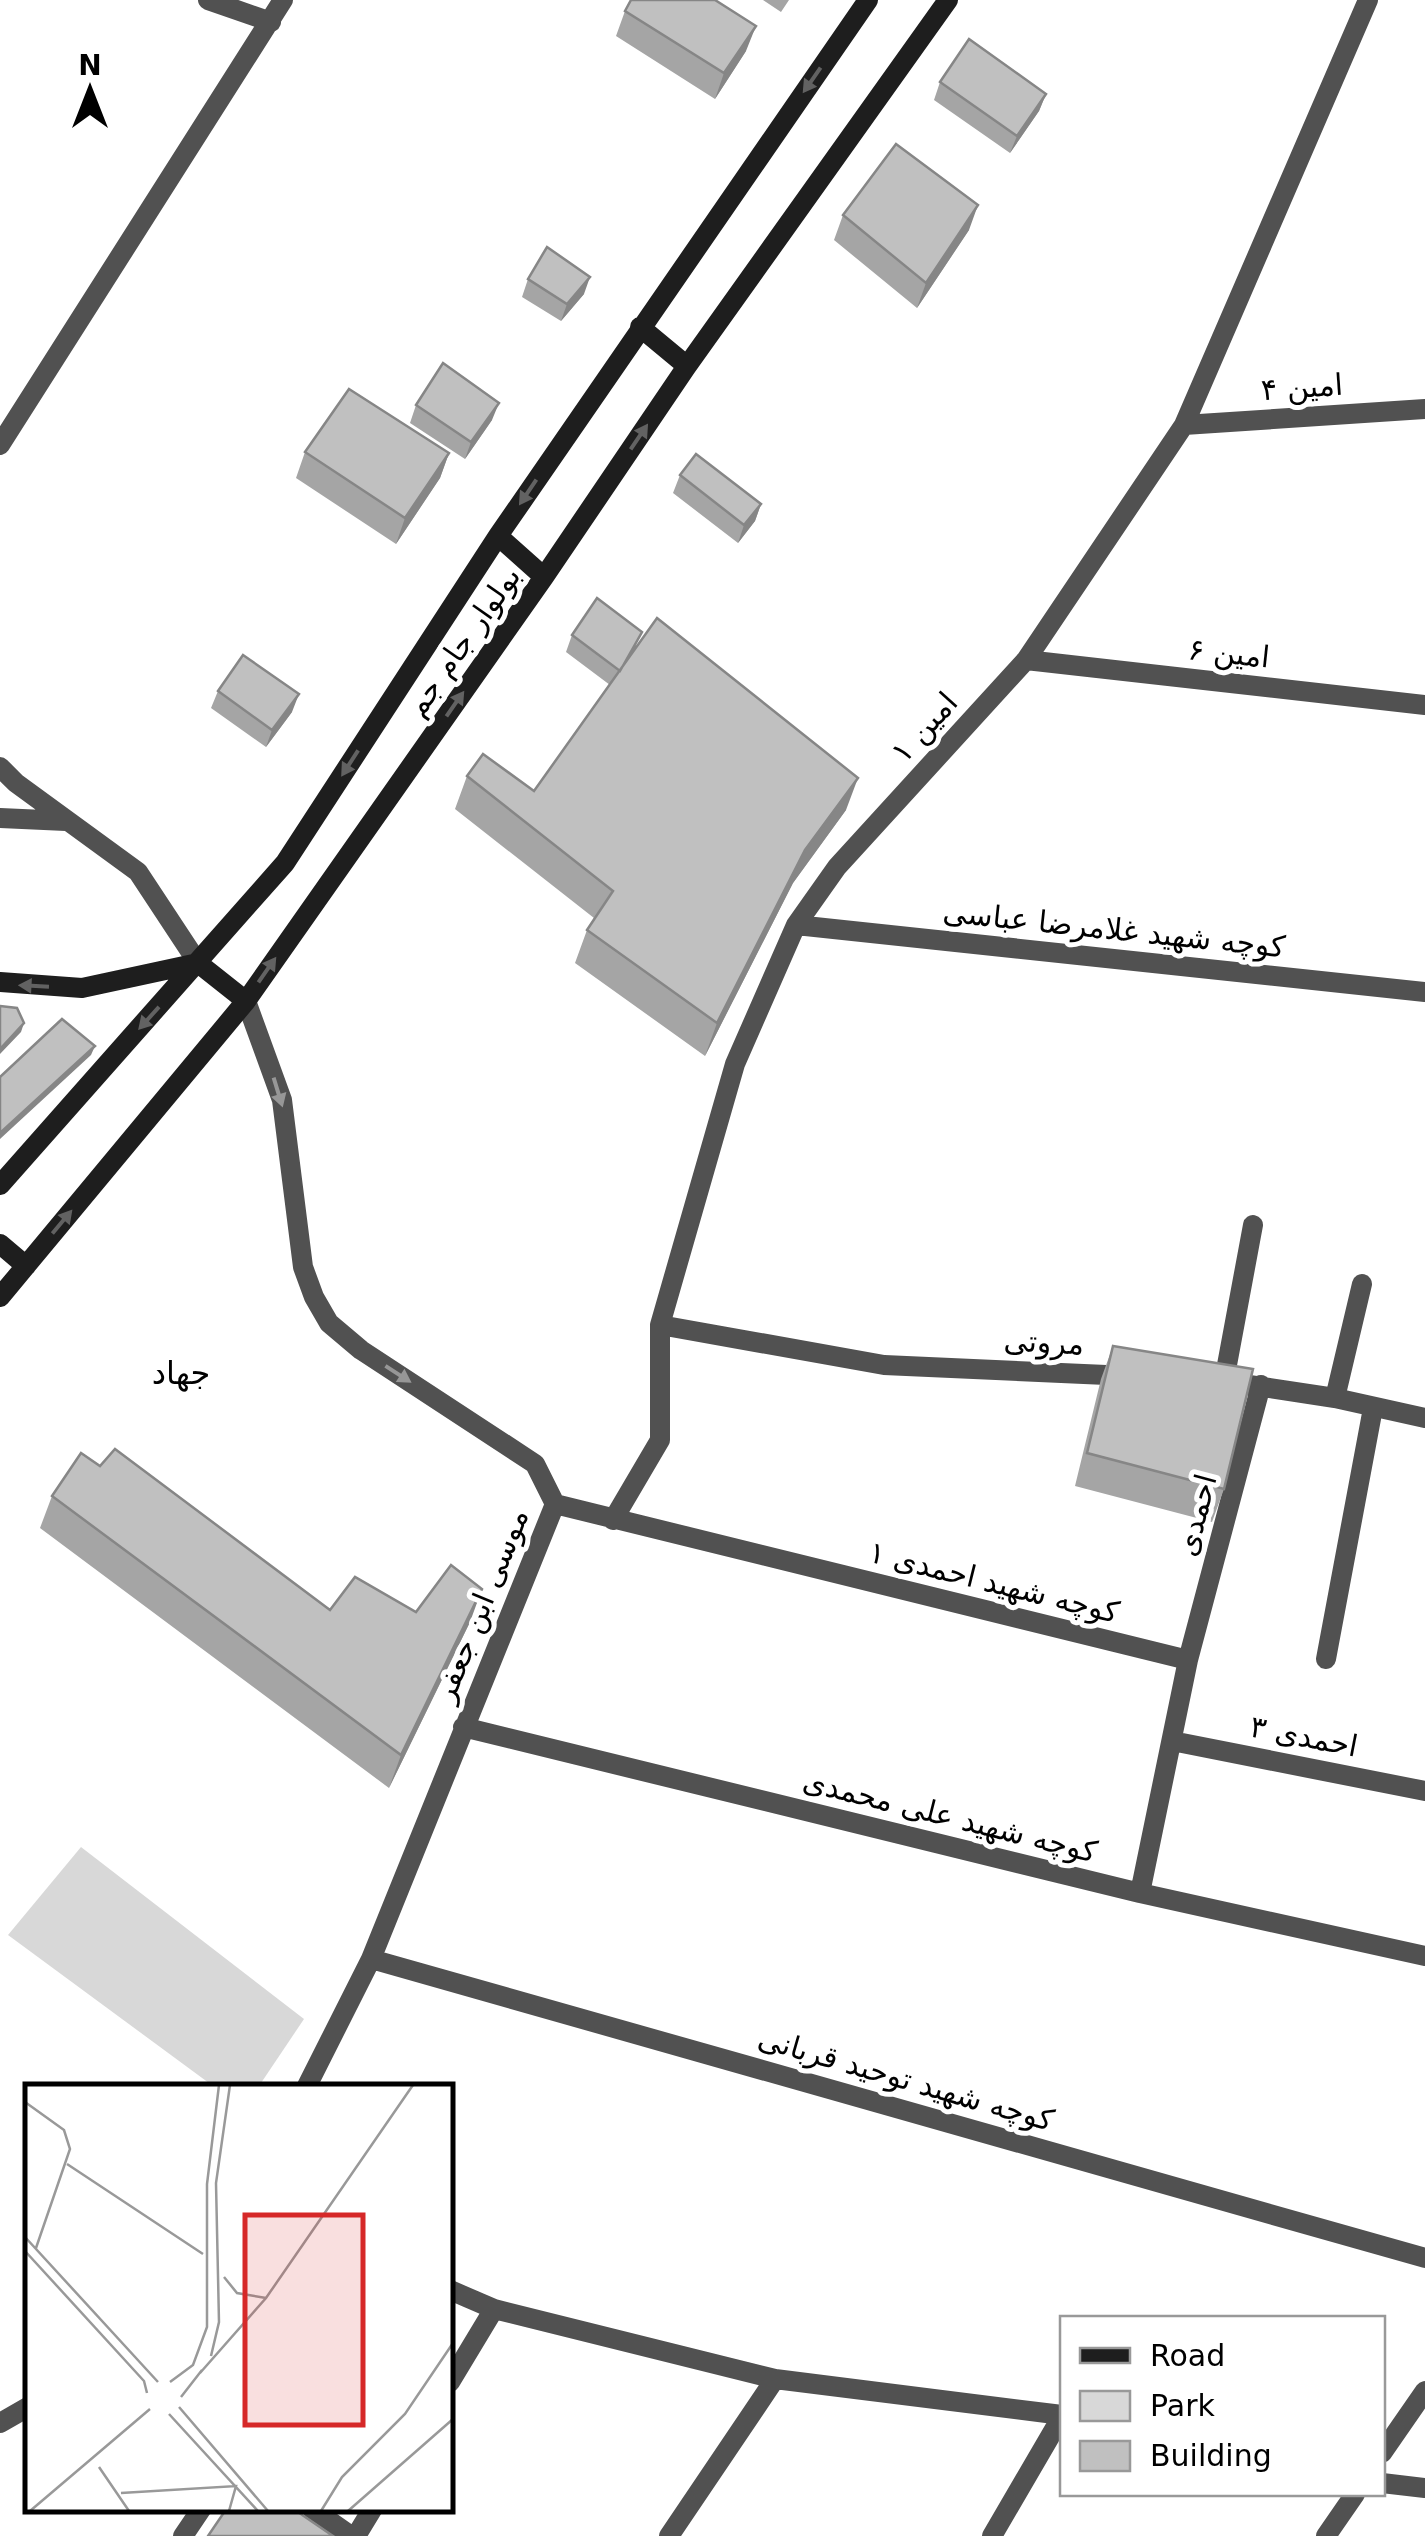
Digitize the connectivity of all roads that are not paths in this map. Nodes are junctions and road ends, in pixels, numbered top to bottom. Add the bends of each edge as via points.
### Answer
1 (208, 0) edge
2 (283, 0) edge
3 (868, 0) edge
4 (948, 0) edge
5 (1368, 0) edge
6 (271, 22) junction
7 (640, 327) junction
8 (687, 366) junction
9 (1425, 409) edge
10 (1184, 425) junction
11 (0, 445) edge
12 (498, 536) junction
13 (544, 577) junction
14 (1026, 660) junction
15 (1425, 705) edge
16 (0, 767) edge
17 (0, 818) edge
18 (68, 821) junction
19 (796, 925) junction
20 (198, 962) junction
21 (0, 982) edge
22 (1425, 992) edge
23 (246, 1000) junction
24 (0, 1185) edge
25 (1253, 1224) dead end
26 (0, 1244) edge
27 (26, 1266) junction
28 (1362, 1284) dead end
29 (0, 1297) edge
30 (660, 1325) junction
31 (1148, 1377) edge
32 (1261, 1386) junction
33 (1335, 1398) junction
34 (1373, 1408) junction
35 (1425, 1418) edge
36 (555, 1504) junction
37 (613, 1520) junction
38 (1188, 1660) junction
39 (1326, 1660) dead end
40 (463, 1727) junction
41 (1172, 1741) junction
42 (1425, 1791) edge
43 (1140, 1893) junction
44 (1425, 1956) edge
45 (371, 1959) junction
46 (307, 2084) edge
47 (1425, 2258) edge
48 (452, 2291) edge
49 (494, 2309) junction
50 (452, 2379) edge
51 (775, 2379) junction
52 (1425, 2391) edge
53 (25, 2409) edge
54 (1060, 2416) edge
55 (1060, 2419) edge
56 (0, 2424) edge
57 (1385, 2450) edge
58 (1385, 2483) edge
59 (1425, 2488) edge
60 (1354, 2496) edge
61 (200, 2511) edge
62 (316, 2511) edge
63 (371, 2511) edge
64 (183, 2536) edge
65 (354, 2536) edge
66 (669, 2536) edge
67 (992, 2536) edge
68 (1326, 2536) edge

1 - 6 street
2 - 6 street
3 -> 7 main road, بولوار جام جم
4 - 8 main road, بولوار جام جم
5 - 10 street, امین ۱
6 - 11 street
7 - 8 main road
7 -> 12 main road, بولوار جام جم
13 -> 8 main road, بولوار جام جم
9 - 10 street, امین ۴
10 - 14 street, امین ۱
12 - 13 main road
12 -> 20 main road, بولوار جام جم via 285,863
23 -> 13 main road, بولوار جام جم
14 - 15 street, امین ۶
14 - 19 street, امین ۱ via 837,867
16 - 18 street
17 - 18 street
18 - 20 street via 138,872
19 - 22 street, کوچه شهید غلامرضا عباسی
19 - 30 street, امین ۱ via 734,1064
20 -> 21 main road via 82,988
20 - 23 main road
20 -> 24 main road, بولوار جام جم
27 -> 23 main road, بولوار جام جم
23 -> 36 street, موسی ابن جعفر via 282,1100 303,1266 329,1323 535,1464
25 - 32 street via 1214,1380
26 - 27 main road
27 - 29 main road, بولوار جام جم
28 - 33 street
30 - 31 street, مروتی via 884,1365
30 - 37 street, امین ۱ via 660,1440
32 - 33 street
32 - 38 street, احمدی
33 - 34 street
34 - 35 street
34 - 39 street
36 - 37 street, کوچه شهید احمدی ۱
36 - 40 street, موسی ابن جعفر
37 - 38 street, کوچه شهید احمدی ۱
38 - 41 street
40 - 43 street, کوچه شهید علی محمدی
40 - 45 street, موسی ابن جعفر
41 - 42 street, احمدی ۳
41 - 43 street
43 - 44 street, کوچه شهید علی محمدی
45 - 46 street, موسی ابن جعفر
45 - 47 street, کوچه شهید توحید قربانی
48 - 49 street
49 - 50 street
49 - 51 street
51 - 54 street
51 - 66 street
52 - 57 street
53 - 56 street
55 - 67 street
58 - 59 street
60 - 68 street
61 - 64 street
62 - 65 street
63 - 65 street

